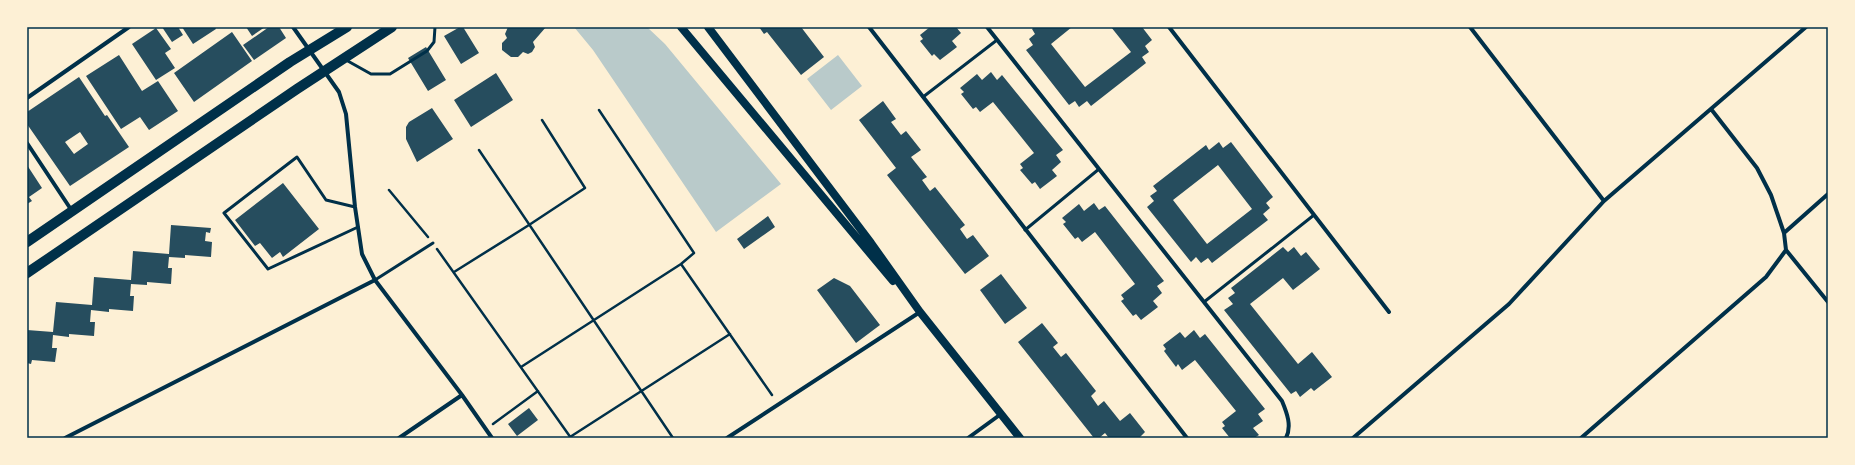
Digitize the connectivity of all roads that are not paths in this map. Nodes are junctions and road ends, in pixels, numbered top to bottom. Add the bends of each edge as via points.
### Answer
1 (129, 27) edge
2 (293, 27) edge
3 (347, 27) edge
4 (392, 27) edge
5 (436, 27) edge
6 (681, 27) edge
7 (708, 27) edge
8 (869, 27) edge
9 (987, 27) edge
10 (1169, 27) edge
11 (1470, 27) edge
12 (1806, 27) edge
13 (997, 40) junction
14 (309, 51) junction
15 (344, 59) junction
16 (323, 72) junction
17 (923, 97) junction
18 (27, 98) edge
19 (1711, 109) junction
20 (27, 144) edge
21 (1099, 169) junction
22 (1828, 194) edge
23 (1604, 201) junction
24 (355, 207) junction
25 (72, 211) junction
26 (1314, 215) junction
27 (358, 227) junction
28 (1025, 230) junction
29 (1784, 233) junction
30 (27, 242) edge
31 (433, 243) road end
32 (1786, 250) junction
33 (27, 273) edge
34 (375, 280) junction
35 (1204, 302) junction
36 (1828, 302) edge
37 (920, 312) junction
38 (1389, 312) dead end
39 (462, 395) junction
40 (1001, 414) junction
41 (65, 438) edge
42 (399, 438) edge
43 (492, 438) edge
44 (728, 438) edge
45 (968, 438) edge
46 (1020, 438) edge
47 (1187, 438) edge
48 (1286, 438) edge
49 (1353, 438) edge
50 (1581, 438) edge

1 - 18 street
2 - 14 street
3 - 14 main road
4 - 15 main road
5 - 15 lane via 434,42 427,51 390,74 371,74
6 - 37 main road via 875,262
7 - 37 main road via 867,237
8 - 17 street
9 - 13 street
10 - 26 street
11 - 23 street
12 - 19 street
13 - 17 lane
13 - 21 street
14 - 16 street
14 - 25 main road
15 - 16 main road
16 - 24 street via 339,92 346,114
16 - 33 main road
17 - 28 street
19 - 23 street
19 - 29 street via 1757,168 1771,195
20 - 25 street
21 - 28 lane
21 - 35 street
22 - 29 street
23 - 49 street via 1509,304
24 - 27 street
24 - 27 lane via 326,200 297,157 224,213 268,269
25 - 30 main road
26 - 35 lane
26 - 38 street
27 - 34 street via 362,254
28 - 47 street
29 - 32 street
31 - 34 lane
32 - 36 street
32 - 50 street via 1766,277
34 - 39 street
34 - 41 street
35 - 48 street via 1282,402 1289,419
37 - 40 main road
37 - 44 street
39 - 42 street
39 - 43 street
40 - 45 street
40 - 46 main road

